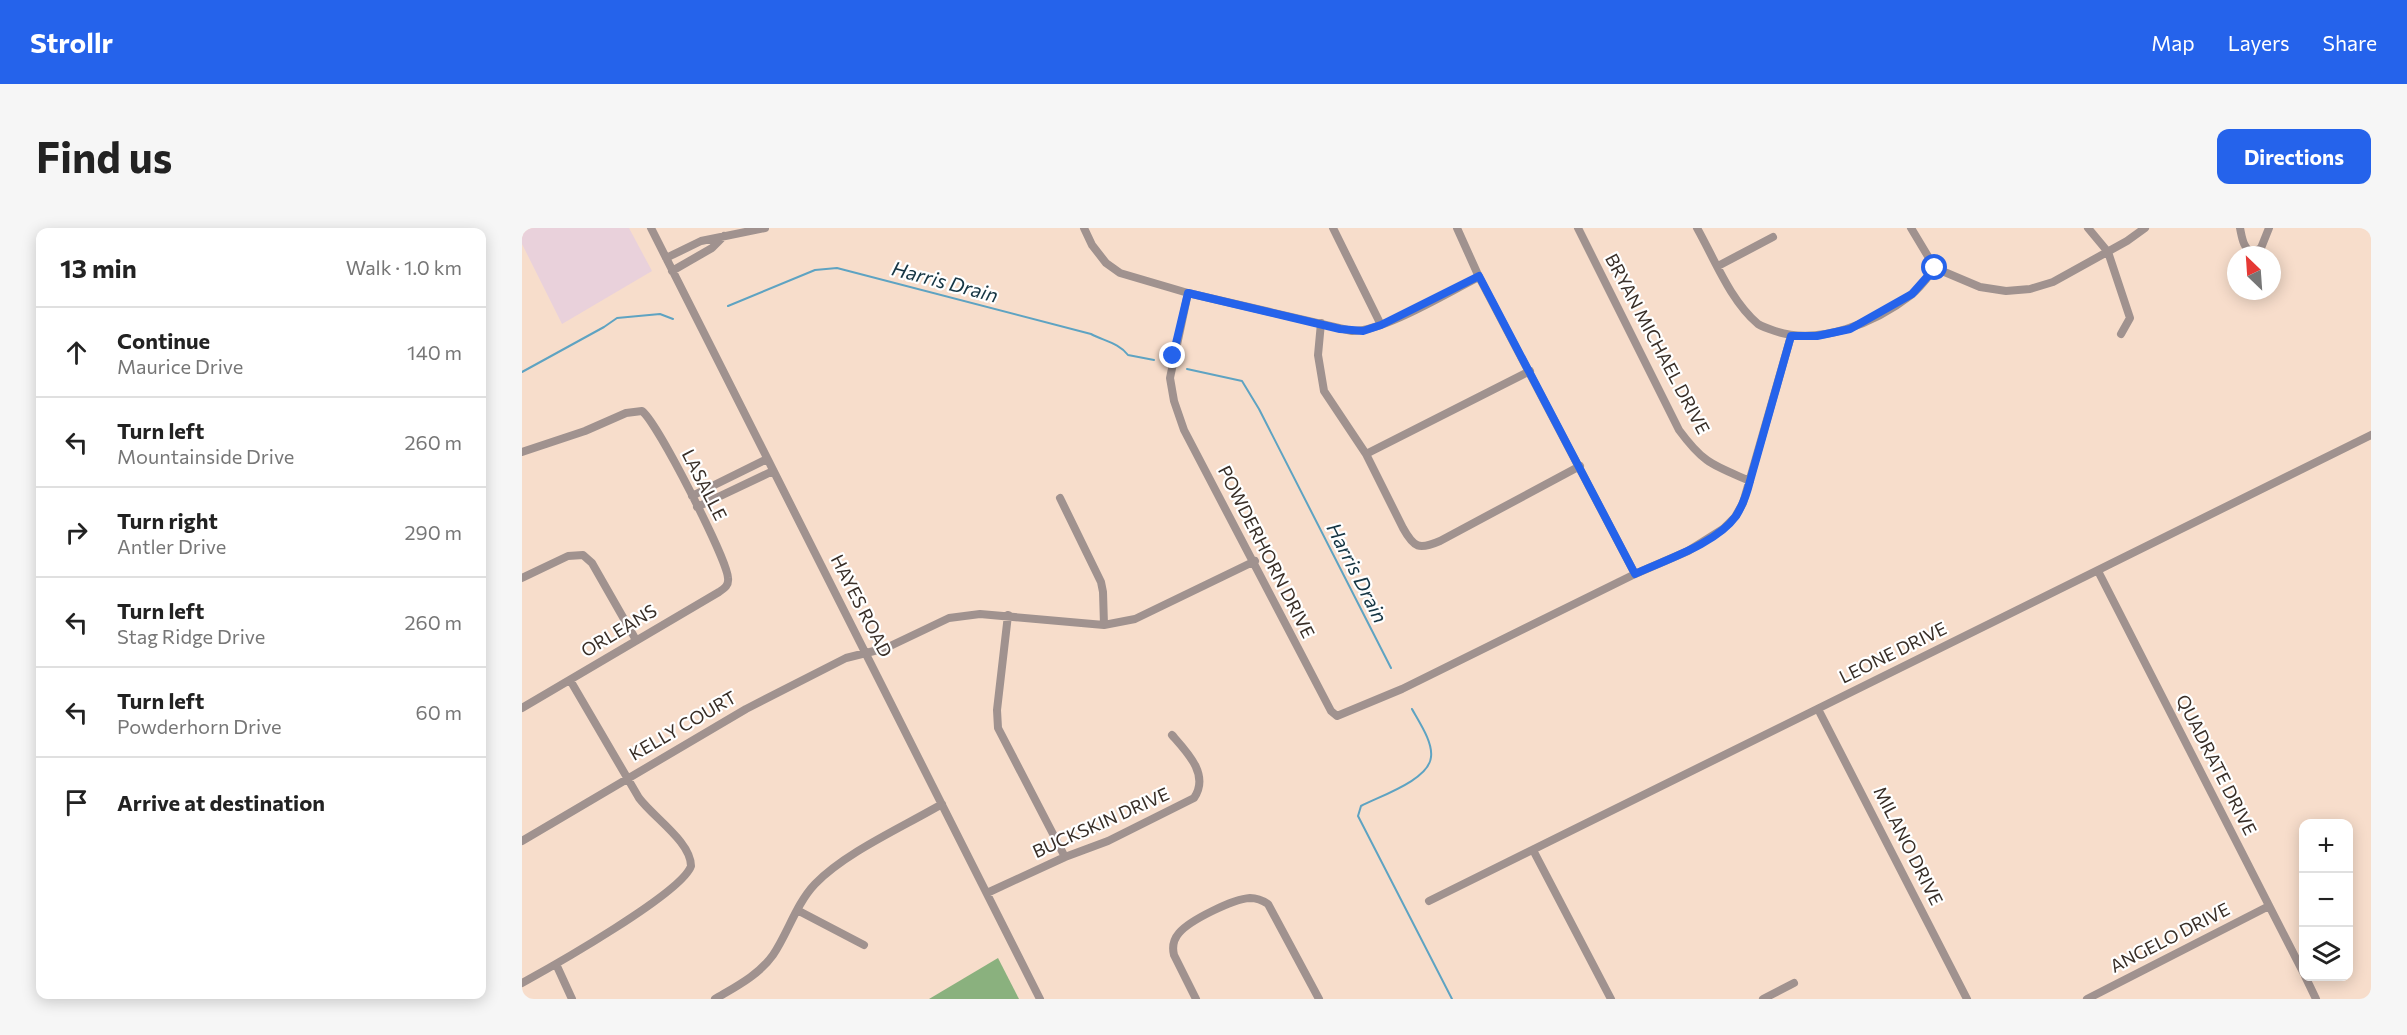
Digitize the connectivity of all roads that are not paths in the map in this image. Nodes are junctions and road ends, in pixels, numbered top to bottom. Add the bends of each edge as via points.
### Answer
1 (651, 228) edge
2 (765, 228) edge
3 (1083, 228) edge
4 (1333, 228) edge
5 (1457, 228) edge
6 (1578, 228) edge
7 (1697, 228) edge
8 (1911, 228) edge
9 (2088, 228) edge
10 (2145, 228) edge
11 (2240, 228) edge
12 (2269, 228) edge
13 (724, 236) junction
14 (1773, 237) dead end
15 (2108, 252) junction
16 (666, 258) junction
17 (1718, 266) junction
18 (1935, 268) junction
19 (672, 271) junction
20 (1479, 276) junction
21 (1188, 293) junction
22 (1321, 323) junction
23 (1381, 325) junction
24 (2121, 334) dead end
25 (1791, 336) junction
26 (1530, 371) junction
27 (2371, 435) edge
28 (522, 452) edge
29 (1366, 454) junction
30 (767, 459) junction
31 (1580, 466) junction
32 (773, 471) junction
33 (1750, 481) junction
34 (692, 496) junction
35 (1060, 498) dead end
36 (697, 507) junction
37 (1255, 561) junction
38 (2098, 571) junction
39 (1635, 574) junction
40 (522, 579) edge
41 (729, 580) joint
42 (1008, 615) junction
43 (1104, 625) junction
44 (636, 640) junction
45 (867, 653) junction
46 (570, 680) junction
47 (522, 708) edge
48 (1818, 709) junction
49 (1172, 735) dead end
50 (626, 778) junction
51 (942, 804) junction
52 (522, 841) edge
53 (1533, 850) junction
54 (1065, 857) junction
55 (987, 892) junction
56 (1429, 901) dead end
57 (2269, 906) junction
58 (797, 910) junction
59 (864, 945) dead end
60 (556, 964) junction
61 (2299, 965) edge
62 (2307, 981) edge
63 (522, 983) edge
64 (1794, 983) dead end
65 (572, 999) edge
66 (715, 999) edge
67 (1040, 999) edge
68 (1196, 999) edge
69 (1319, 999) edge
70 (1611, 999) edge
71 (1763, 999) edge
72 (1967, 999) edge
73 (2087, 999) edge
74 (2316, 999) edge

1 - 16 street, HAYES ROAD
2 - 13 street
3 - 21 street via 1106,263 1120,273
4 - 23 street
5 - 20 street
6 - 33 street, BRYAN MICHAEL DRIVE via 1679,430 1709,464
7 - 17 street
8 - 18 street
9 - 15 street
10 - 15 street
11 - 12 street via 2245,246 2253,253 2261,248
13 - 16 street via 701,241
13 - 19 street via 712,248
14 - 17 street
15 - 18 street via 2053,282 2030,289 1980,287
15 - 24 street via 2130,318
16 - 19 street, HAYES ROAD
17 - 25 street via 1744,310 1761,326
18 - 25 street via 1912,294 1850,329 1817,336
19 - 30 street, HAYES ROAD
20 - 23 street
20 - 26 street
21 - 22 street
21 - 37 street, POWDERHORN DRIVE via 1170,378 1174,401 1184,430
22 - 23 street via 1352,331
22 - 29 street via 1318,355 1324,391
25 - 33 street
26 - 29 street
26 - 31 street
27 - 38 street, LEONE DRIVE
28 - 34 street, LASALLE via 626,413 642,411 654,424
29 - 31 street via 1409,540 1426,547
30 - 32 street, HAYES ROAD
30 - 34 street
31 - 39 street
32 - 36 street
32 - 45 street, HAYES ROAD
33 - 39 street via 1743,503 1723,529 1688,551
34 - 36 street, LASALLE
35 - 43 street via 1101,582
36 - 41 street, LASALLE
37 - 39 street, POWDERHORN DRIVE via 1293,641 1331,711 1338,716
37 - 43 street, KELLY COURT via 1135,619
38 - 48 street, LEONE DRIVE
38 - 57 street, QUADRATE DRIVE
40 - 44 street via 568,556 583,555 592,563
41 - 44 street, ORLEANS via 719,592
42 - 43 street, KELLY COURT
42 - 45 street, KELLY COURT via 954,616
42 - 54 street via 996,710 998,728
44 - 46 street, ORLEANS
45 - 50 street, KELLY COURT via 846,658 746,709
45 - 51 street, HAYES ROAD
46 - 47 street, ORLEANS
46 - 50 street
48 - 53 street, LEONE DRIVE
48 - 72 street, MILANO DRIVE
49 - 54 street, BUCKSKIN DRIVE via 1196,767 1200,783 1194,798 1108,841
50 - 52 street, KELLY COURT
50 - 60 street via 646,807 685,845 691,869 669,891
51 - 55 street, HAYES ROAD
51 - 58 street via 832,869 813,886
53 - 56 street, LEONE DRIVE
53 - 70 street
54 - 55 street, BUCKSKIN DRIVE
55 - 67 street, HAYES ROAD
57 - 61 street, QUADRATE DRIVE
57 - 73 street, ANGELO DRIVE
58 - 59 street
58 - 66 street via 769,960
60 - 63 street
60 - 65 street
62 - 74 street, QUADRATE DRIVE
64 - 71 street
68 - 69 street via 1172,948 1179,932 1217,909 1240,900 1260,899 1277,918

